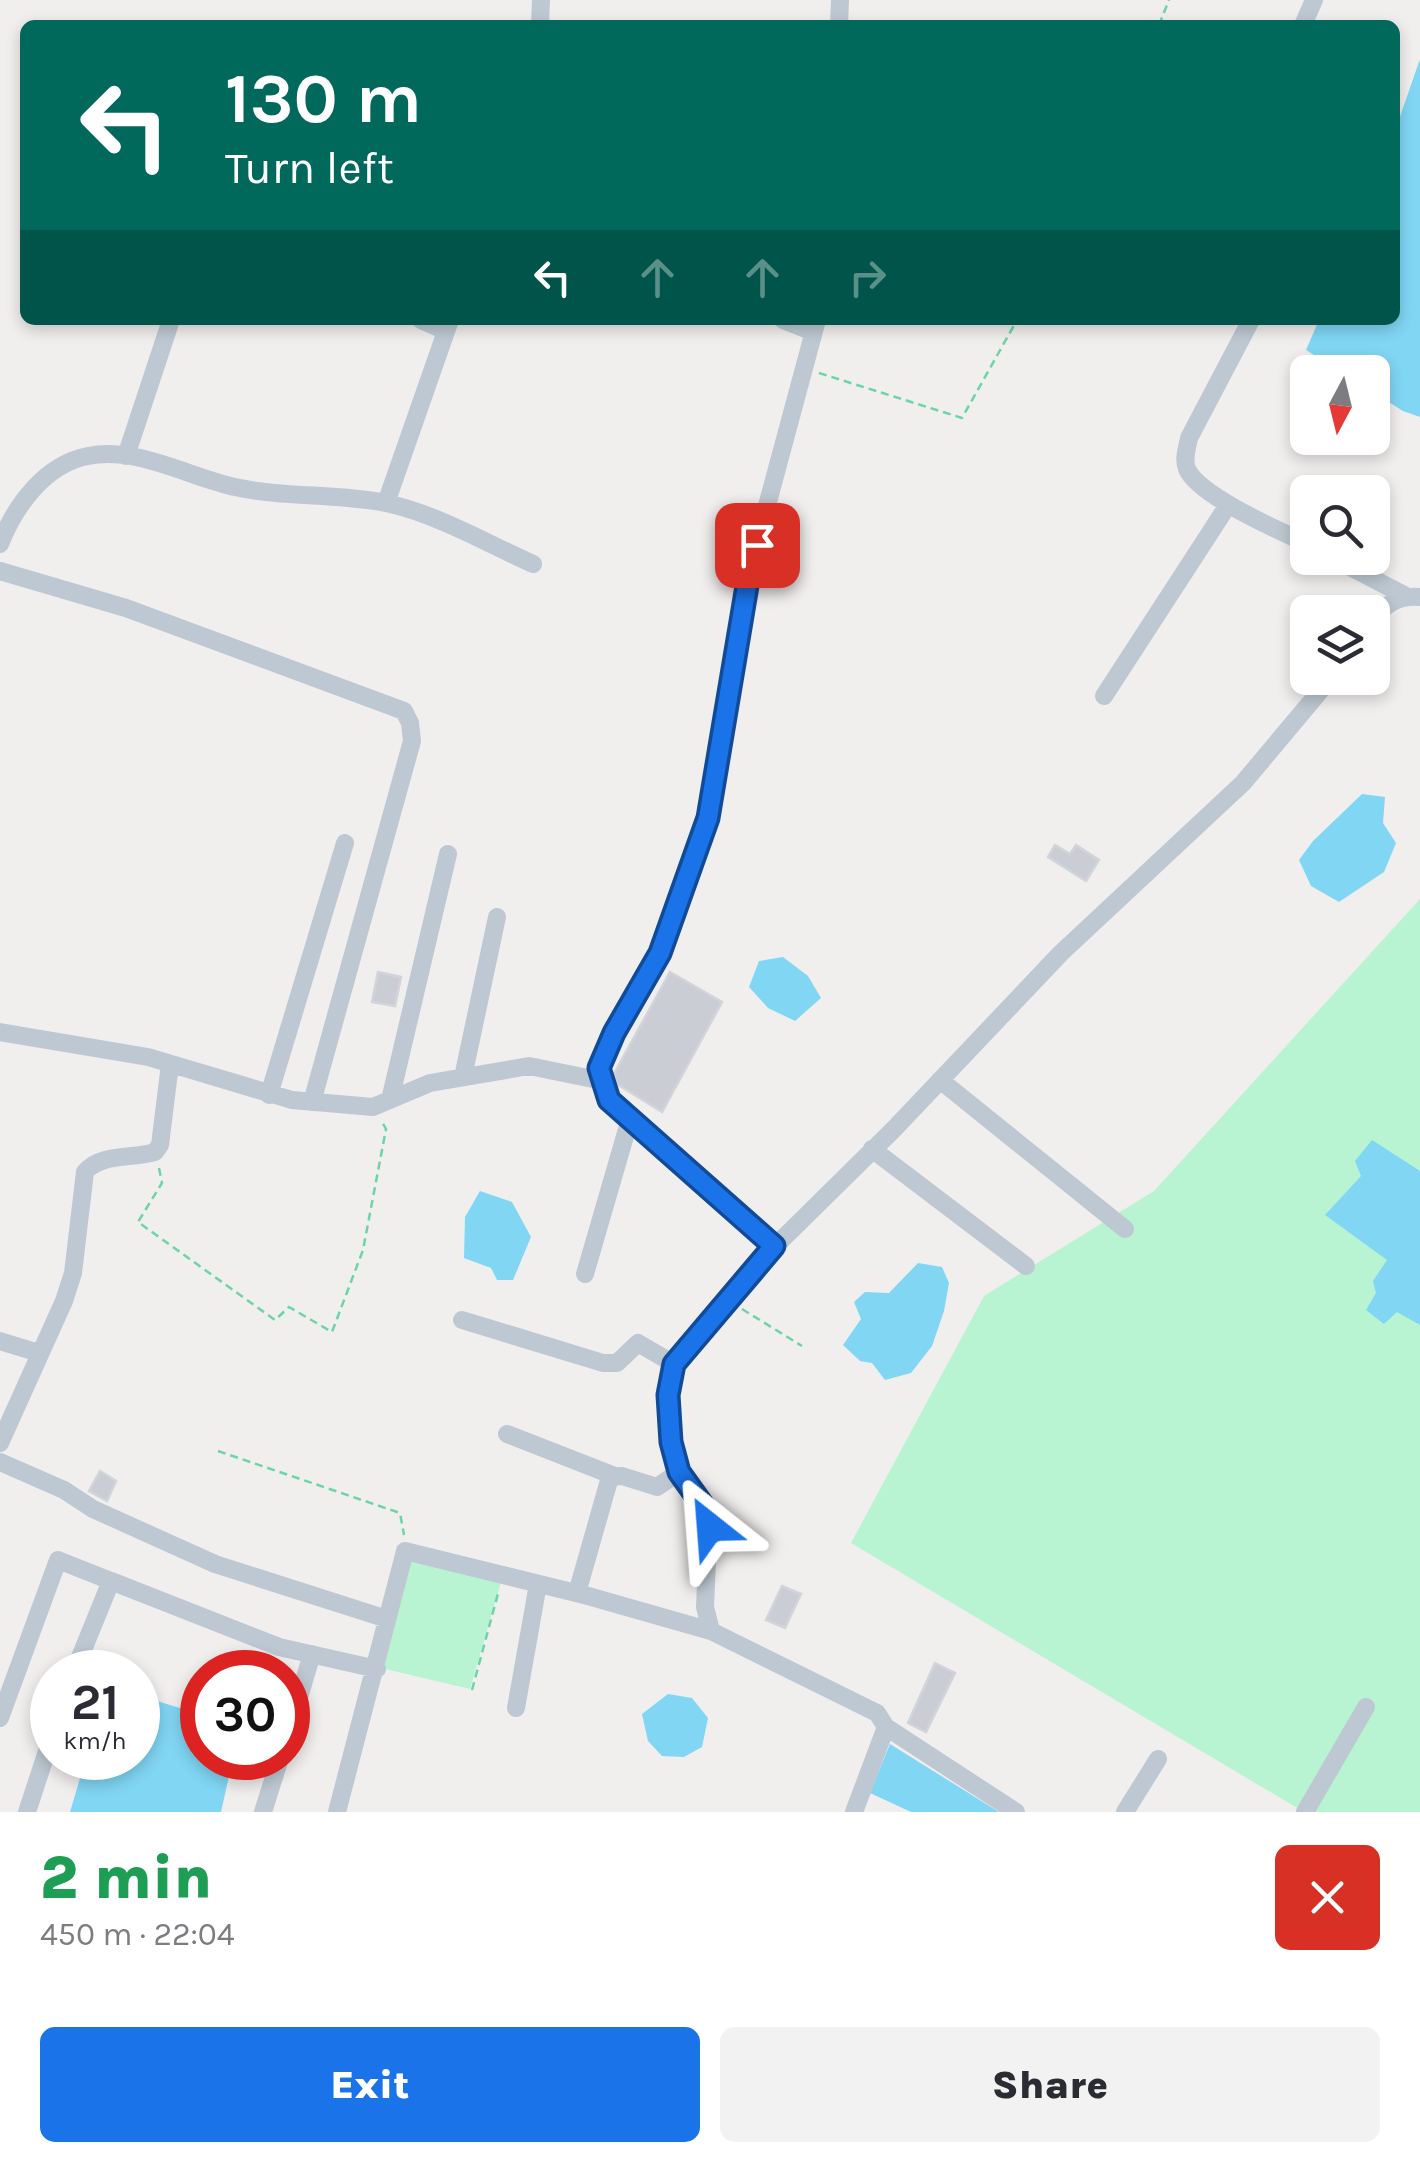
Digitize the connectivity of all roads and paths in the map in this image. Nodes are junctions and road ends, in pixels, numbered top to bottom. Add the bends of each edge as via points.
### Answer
1 (169, 325) edge
2 (1014, 325) edge
3 (1247, 325) edge
4 (448, 326) edge
5 (815, 326) edge
6 (803, 368) junction
7 (126, 456) junction
8 (386, 503) junction
9 (1228, 505) junction
10 (1290, 535) edge
11 (0, 544) edge
12 (533, 564) dead end
13 (0, 571) edge
14 (1368, 575) edge
15 (1413, 597) edge
16 (1317, 695) edge
17 (1104, 696) dead end
18 (345, 843) dead end
19 (448, 854) dead end
20 (497, 918) dead end
21 (0, 1032) edge
22 (170, 1064) junction
23 (464, 1077) junction
24 (940, 1080) junction
25 (603, 1081) junction
26 (269, 1094) junction
27 (312, 1102) junction
28 (381, 1104) junction
29 (630, 1119) junction
30 (872, 1149) junction
31 (155, 1152) junction
32 (1125, 1230) dead end
33 (774, 1246) junction
34 (1026, 1266) dead end
35 (585, 1274) dead end
36 (728, 1300) junction
37 (462, 1320) dead end
38 (0, 1341) edge
39 (802, 1346) dead end
40 (40, 1353) junction
41 (674, 1364) junction
42 (507, 1434) dead end
43 (0, 1443) edge
44 (218, 1451) dead end
45 (0, 1462) edge
46 (679, 1472) junction
47 (612, 1476) junction
48 (405, 1552) junction
49 (502, 1577) junction
50 (111, 1581) junction
51 (538, 1584) junction
52 (577, 1593) junction
53 (388, 1620) junction
54 (711, 1631) junction
55 (83, 1650) edge
56 (312, 1654) junction
57 (310, 1661) edge
58 (377, 1669) junction
59 (472, 1690) dead end
60 (1366, 1707) dead end
61 (516, 1708) dead end
62 (0, 1718) edge
63 (886, 1727) junction
64 (1158, 1758) dead end
65 (38, 1780) edge
66 (273, 1780) edge
67 (27, 1812) edge
68 (263, 1812) edge
69 (337, 1812) edge
70 (854, 1812) edge
71 (1016, 1812) edge
72 (1125, 1812) edge
73 (1305, 1812) edge

1 - 7 street
2 - 6 path via 962,418
3 - 9 street via 1184,457 1188,473
4 - 8 street
5 - 6 street
6 - 25 street via 748,580 708,818 660,953 599,1068
7 - 8 street via 233,487
7 - 11 street via 88,456 61,466 32,491
8 - 12 street
9 - 10 street
9 - 17 street
13 - 27 street via 126,608 404,711 412,741
14 - 15 street
16 - 24 street via 1242,783 1062,952
18 - 26 street
19 - 28 street
20 - 23 street
21 - 22 street
22 - 26 street
22 - 31 street
23 - 25 street via 529,1066
23 - 28 street
24 - 30 street
24 - 32 street
25 - 29 street via 609,1100
26 - 27 street
27 - 28 street
28 - 31 path via 386,1129 363,1250 332,1332 290,1307 275,1320 138,1222 162,1184
29 - 33 street
29 - 35 street
30 - 33 street
30 - 34 street
31 - 40 street via 100,1160 85,1172 73,1273
33 - 36 street
36 - 39 path
36 - 41 street
37 - 41 street via 604,1363 617,1363 638,1343
38 - 40 street
40 - 43 street
41 - 46 street via 668,1395
42 - 47 street
44 - 48 path via 400,1513
45 - 53 street via 215,1564
46 - 47 street via 657,1487
46 - 54 street via 709,1514 704,1608
47 - 52 street
48 - 49 street
48 - 53 street
49 - 51 street
49 - 59 path
50 - 55 street
50 - 56 street
50 - 62 street via 58,1560
51 - 52 street
51 - 61 street
52 - 54 street
53 - 58 street
54 - 63 street via 877,1713
56 - 57 street
56 - 58 street
58 - 69 street
60 - 73 street
63 - 70 street
63 - 71 street
64 - 72 street
65 - 67 street
66 - 68 street

